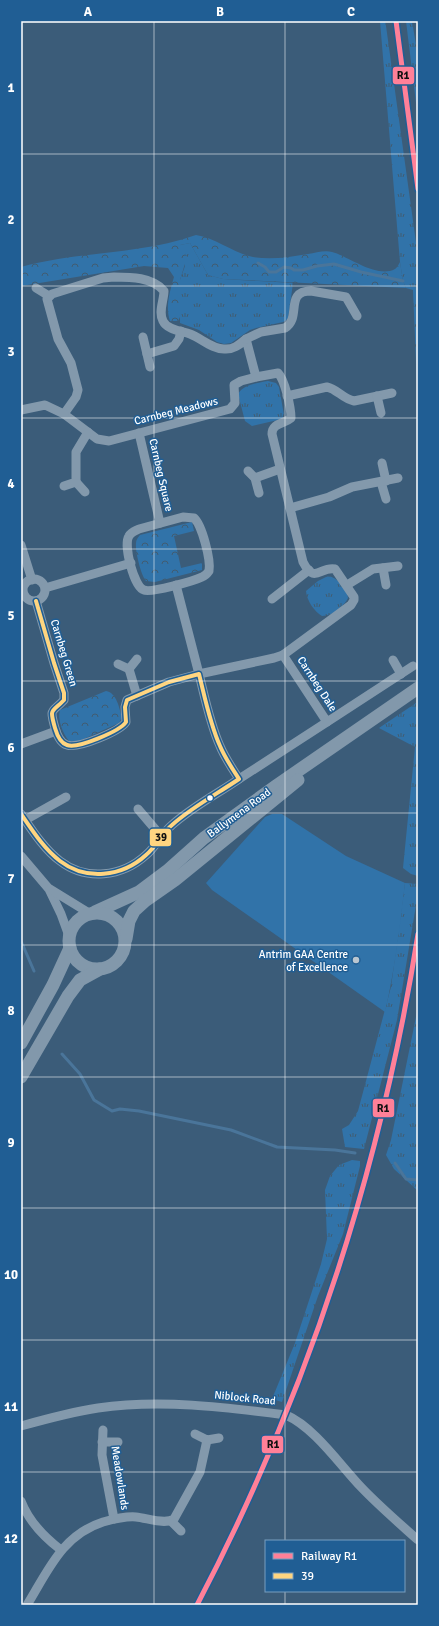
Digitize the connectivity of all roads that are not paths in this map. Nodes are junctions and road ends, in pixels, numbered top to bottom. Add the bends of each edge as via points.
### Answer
1 (36, 288) dead end
2 (49, 296) junction
3 (357, 316) dead end
4 (181, 331) junction
5 (143, 337) dead end
6 (246, 339) junction
7 (147, 354) junction
8 (150, 367) dead end
9 (256, 377) junction
10 (392, 393) dead end
11 (286, 396) junction
12 (377, 396) junction
13 (21, 410) edge
14 (380, 413) dead end
15 (64, 414) junction
16 (88, 432) junction
17 (139, 433) junction
18 (382, 463) dead end
19 (280, 469) junction
20 (398, 478) dead end
21 (384, 481) junction
22 (76, 482) junction
23 (64, 486) dead end
24 (85, 492) dead end
25 (259, 493) dead end
26 (386, 499) dead end
27 (290, 508) junction
28 (160, 523) junction
29 (21, 545) edge
30 (131, 563) junction
31 (398, 566) dead end
32 (383, 568) junction
33 (309, 570) junction
34 (32, 580) junction
35 (176, 585) junction
36 (347, 586) junction
37 (386, 586) dead end
38 (45, 588) junction
39 (22, 594) edge
40 (272, 599) dead end
41 (36, 601) junction
42 (283, 655) junction
43 (137, 659) dead end
44 (393, 660) dead end
45 (118, 664) dead end
46 (413, 666) dead end
47 (129, 669) junction
48 (199, 674) junction
49 (401, 674) junction
50 (418, 688) edge
51 (137, 696) junction
52 (383, 711) junction
53 (327, 722) junction
54 (56, 731) junction
55 (21, 744) edge
56 (239, 779) junction
57 (66, 797) dead end
58 (138, 809) dead end
59 (23, 817) edge
60 (161, 836) junction
61 (21, 856) edge
62 (49, 889) junction
63 (92, 913) junction
64 (126, 939) junction
65 (69, 942) junction
66 (100, 969) junction
67 (21, 1043) edge
68 (21, 1077) edge
69 (21, 1426) edge
70 (103, 1430) dead end
71 (195, 1434) dead end
72 (219, 1438) dead end
73 (207, 1440) junction
74 (102, 1442) junction
75 (118, 1442) dead end
76 (21, 1502) edge
77 (114, 1519) junction
78 (170, 1521) junction
79 (181, 1531) dead end
80 (418, 1540) edge
81 (61, 1550) junction
82 (27, 1605) edge

1 - 2 street
2 - 4 street via 103,278 135,278 152,282 164,291 161,316 163,321 170,328
2 - 15 street via 47,301 58,339 71,363 78,390
3 - 6 street via 346,297 305,291 296,299 289,326 255,334
4 - 6 street via 192,334 216,348 224,349 234,348
4 - 7 street via 174,346
5 - 7 street
6 - 9 street
7 - 8 street
9 - 11 street via 278,373
9 - 17 street, Carnbeg Meadows via 234,385 235,403 230,409
10 - 12 street
11 - 12 street via 332,388 351,400
11 - 19 street via 290,418 275,426 272,432
12 - 14 street
13 - 15 street, Carnbeg Meadows via 45,405
15 - 16 street, Carnbeg Meadows
16 - 17 street, Carnbeg Meadows via 97,439 109,441
16 - 22 street via 76,452
17 - 28 street, Carnbeg Square
18 - 21 street
19 - 25 street via 251,475
19 - 27 street
20 - 21 street
21 - 26 street
21 - 27 street via 352,487 329,497
22 - 23 street
22 - 24 street
27 - 33 street via 304,562
28 - 30 street, Carnbeg Square via 130,534 127,545
28 - 35 street, Carnbeg Square via 187,517 194,518 199,525 208,557 207,574
29 - 34 street
30 - 35 street, Carnbeg Square via 136,582 144,590
30 - 38 street
31 - 32 street
32 - 36 street via 369,571
32 - 37 street
33 - 36 street, Carnbeg Dale via 312,574 317,574 330,568 334,569
33 - 40 street
34 - 38 street via 41,582
34 - 39 street via 24,586
35 - 48 street
36 - 42 street, Carnbeg Dale via 354,597 353,603
38 - 41 street via 42,598
39 - 41 street
41 - 54 street, Carnbeg Green via 64,693 64,700 52,710
42 - 48 street
42 - 53 street, Carnbeg Dale
43 - 47 street
44 - 49 street
45 - 47 street
46 - 49 street, Carnbeg Dale
47 - 51 street
48 - 51 street via 169,682
48 - 56 street via 218,740
49 - 53 street, Carnbeg Dale
50 - 52 highway, Ballymena Road
51 - 54 street via 126,702 126,722 116,730 84,744 74,746 64,743
52 - 63 highway, Ballymena Road via 204,838 139,892
52 - 64 highway, Ballymena Road via 175,880 145,901 129,921
53 - 56 street
54 - 55 street
56 - 60 street via 172,824
57 - 59 street
58 - 60 street
59 - 60 street via 60,861 92,874 115,873 132,866 147,855
61 - 62 street
62 - 63 street
62 - 65 street via 61,914
63 - 64 highway via 112,916 124,930
63 - 65 highway via 83,916 74,924
64 - 66 highway via 126,946 120,958 114,964
65 - 66 highway via 74,957 81,964
65 - 67 highway via 53,985
66 - 68 highway via 80,980 68,996
69 - 80 street, Niblock Road via 55,1416 99,1408 148,1404 186,1404 286,1415 311,1432 362,1488
70 - 74 street, Meadowlands
71 - 73 street
72 - 73 street
73 - 78 street via 204,1461 195,1484 178,1515
74 - 75 street, Meadowlands
74 - 77 street, Meadowlands via 105,1475
76 - 81 street via 32,1523
77 - 78 street, Meadowlands via 130,1517
77 - 81 street, Meadowlands via 80,1532
78 - 79 street
81 - 82 street, Meadowlands

